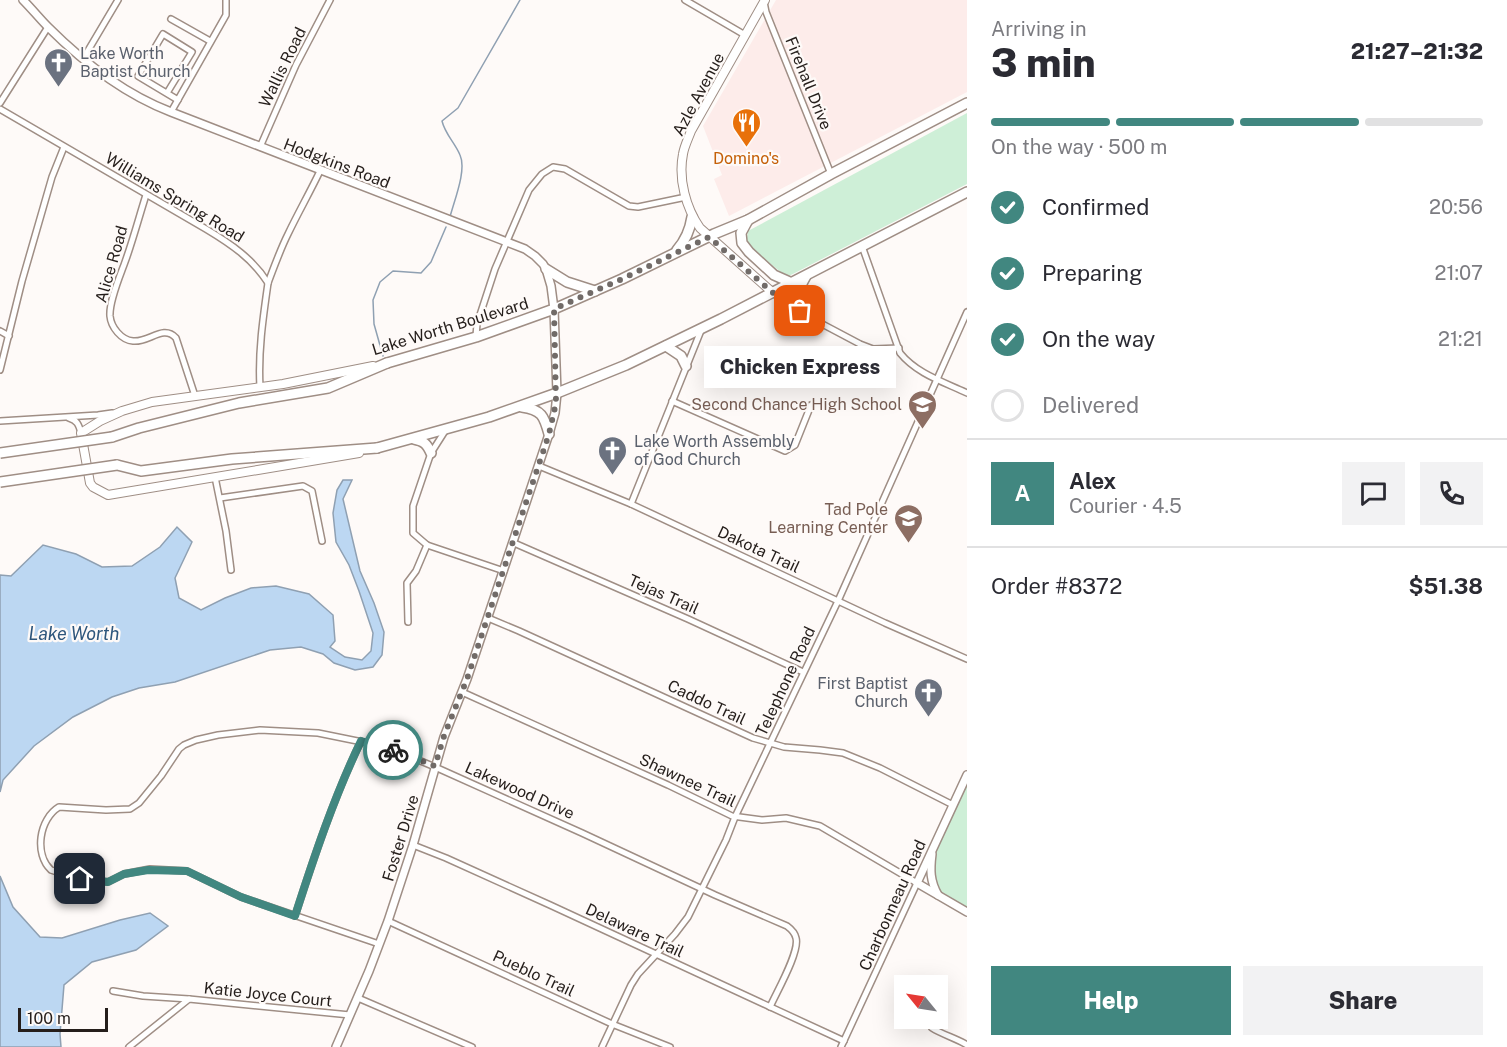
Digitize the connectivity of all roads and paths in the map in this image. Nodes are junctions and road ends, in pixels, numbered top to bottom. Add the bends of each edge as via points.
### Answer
1 (23, 0) edge
2 (118, 0) edge
3 (226, 0) edge
4 (330, 0) edge
5 (685, 0) edge
6 (765, 0) edge
7 (171, 19) dead end
8 (48, 27) junction
9 (745, 35) junction
10 (210, 41) junction
11 (83, 59) junction
12 (167, 93) junction
13 (178, 100) junction
14 (0, 103) edge
15 (967, 103) edge
16 (0, 109) edge
17 (171, 112) junction
18 (64, 147) junction
19 (260, 147) junction
20 (320, 171) junction
21 (831, 174) junction
22 (967, 192) edge
23 (146, 195) junction
24 (686, 197) junction
25 (692, 217) junction
26 (748, 220) junction
27 (709, 237) junction
28 (506, 242) junction
29 (862, 246) junction
30 (673, 255) junction
31 (546, 269) junction
32 (807, 276) junction
33 (268, 283) junction
34 (792, 283) junction
35 (595, 291) junction
36 (772, 292) junction
37 (554, 309) junction
38 (967, 312) edge
39 (808, 317) junction
40 (702, 328) junction
41 (0, 331) edge
42 (9, 336) junction
43 (476, 337) junction
44 (666, 346) junction
45 (899, 348) junction
46 (387, 363) junction
47 (686, 366) junction
48 (0, 370) edge
49 (936, 379) junction
50 (260, 387) junction
51 (557, 393) junction
52 (967, 393) edge
53 (195, 396) junction
54 (672, 401) junction
55 (812, 405) dead end
56 (519, 406) junction
57 (122, 411) junction
58 (0, 414) edge
59 (64, 417) junction
60 (0, 421) edge
61 (445, 430) junction
62 (81, 433) junction
63 (549, 434) junction
64 (414, 439) junction
65 (377, 448) junction
66 (0, 453) edge
67 (431, 453) junction
68 (539, 466) junction
69 (215, 477) junction
70 (0, 482) edge
71 (220, 498) junction
72 (631, 504) junction
73 (322, 541) dead end
74 (514, 543) junction
75 (427, 545) junction
76 (231, 570) dead end
77 (504, 570) junction
78 (838, 600) junction
79 (488, 618) junction
80 (408, 622) dead end
81 (967, 659) edge
82 (803, 672) junction
83 (462, 692) junction
84 (361, 741) junction
85 (770, 744) junction
86 (435, 766) junction
87 (967, 775) edge
88 (953, 806) junction
89 (735, 817) junction
90 (413, 845) junction
91 (932, 848) junction
92 (917, 883) junction
93 (701, 889) junction
94 (938, 895) junction
95 (967, 912) edge
96 (295, 916) junction
97 (388, 921) junction
98 (379, 944) junction
99 (657, 955) junction
100 (113, 991) dead end
101 (358, 998) junction
102 (189, 999) junction
103 (770, 1007) junction
104 (350, 1016) junction
105 (612, 1024) junction
106 (934, 1029) edge
107 (844, 1041) junction
108 (967, 1045) edge
109 (129, 1047) edge
110 (336, 1047) edge
111 (471, 1047) edge
112 (602, 1047) edge
113 (670, 1047) edge
114 (841, 1047) edge

1 - 8 street, Hodgkins Road
2 - 11 street
3 - 10 street via 226,15
4 - 19 street, Wallis Road
5 - 9 street
6 - 9 main road, Azle Avenue
6 - 21 street, Firehall Drive via 766,12
7 - 10 street
8 - 11 street, Hodgkins Road
8 - 14 street
9 - 24 main road, Azle Avenue via 691,131 681,175
10 - 13 street
11 - 17 street, Hodgkins Road via 125,90
12 - 12 street via 138,76 164,34 192,52
12 - 13 street
13 - 17 street
15 - 21 highway, Lake Worth Boulevard
16 - 18 street, Williams Spring Road
17 - 19 street, Hodgkins Road
18 - 23 street, Williams Spring Road
18 - 42 street via 52,177
19 - 20 street, Hodgkins Road
20 - 28 street, Hodgkins Road
20 - 33 street
21 - 26 highway, Lake Worth Boulevard
22 - 29 highway
23 - 33 street, Williams Spring Road via 234,246
23 - 53 street, Alice Road via 116,288 111,322 120,336 134,341 161,332 173,335
24 - 25 main road, Azle Avenue
24 - 28 street via 629,206 553,166 529,190
25 - 27 main road, Azle Avenue
25 - 30 highway via 687,236
26 - 27 highway, Lake Worth Boulevard
26 - 34 highway via 741,233 742,243 774,275
27 - 30 highway, Lake Worth Boulevard
27 - 36 main road, Azle Avenue
28 - 31 street, Hodgkins Road via 525,249
28 - 43 street
29 - 32 highway
29 - 45 street
30 - 35 highway, Lake Worth Boulevard
31 - 35 highway via 567,282
31 - 37 street
32 - 34 highway
32 - 39 highway via 800,286 798,301
33 - 50 street via 258,361
34 - 36 highway
35 - 37 highway, Lake Worth Boulevard
36 - 39 street
36 - 40 highway
37 - 43 highway, Lake Worth Boulevard
37 - 51 street
38 - 49 street, Telephone Road
39 - 45 street via 868,347
40 - 44 highway
40 - 47 street
41 - 42 street
42 - 48 street
43 - 46 highway, Lake Worth Boulevard
44 - 47 highway via 681,356
44 - 51 highway
45 - 49 street via 906,361
46 - 50 main road, Lake Worth Boulevard
46 - 66 highway, bridge via 328,388 239,403 111,437
47 - 54 street
49 - 52 street
49 - 78 street, Telephone Road
50 - 53 main road, Lake Worth Boulevard
51 - 56 highway
51 - 63 street, Foster Drive
53 - 57 main road, Lake Worth Boulevard
54 - 55 street via 785,452 795,445
54 - 72 street
56 - 61 highway
56 - 63 highway via 542,415
57 - 59 street
57 - 62 main road, Lake Worth Boulevard
58 - 60 street
59 - 60 street
59 - 62 street via 76,421
61 - 64 highway
61 - 67 street
62 - 69 main road via 90,483 108,495
63 - 68 street, Foster Drive
64 - 65 highway
64 - 67 highway via 427,444
65 - 69 main road
65 - 70 highway, bridge via 232,459 141,471 117,465
67 - 75 street via 412,512 414,532
68 - 72 street, Dakota Trail
68 - 74 street, Foster Drive
69 - 71 street
71 - 73 street via 303,486 312,492
71 - 76 street
72 - 78 street, Dakota Trail
74 - 77 street, Foster Drive
74 - 82 street, Tejas Trail
75 - 77 street
75 - 80 street via 407,583
77 - 79 street, Foster Drive
78 - 81 street, Dakota Trail
78 - 82 street, Telephone Road
79 - 83 street, Foster Drive
79 - 85 street, Caddo Trail
82 - 85 street, Telephone Road
83 - 86 street, Foster Drive
83 - 89 street, Shawnee Trail
84 - 86 street, Lakewood Drive
84 - 96 street
84 - 96 street, Lakewood Drive via 318,733 260,730 196,740 179,749 139,803 130,809 61,807 48,817 41,835 42,852 51,870 95,882 150,869 187,871 241,897
85 - 88 street, Caddo Trail via 843,753
85 - 89 street, Telephone Road
86 - 90 street, Foster Drive
86 - 93 street, Lakewood Drive
87 - 88 street, Charbonneau Road
88 - 91 street, Charbonneau Road
89 - 92 street, Shawnee Trail via 786,818 820,826
89 - 93 street, Telephone Road
90 - 97 street, Foster Drive
90 - 99 street, Delaware Trail
91 - 92 street, Charbonneau Road
91 - 94 street via 930,870
92 - 94 street, Shawnee Trail
92 - 107 street, Charbonneau Road
93 - 99 street, Telephone Road via 688,917
93 - 103 street, Lakewood Drive via 792,931 796,938 792,959
94 - 95 street, Shawnee Trail
96 - 98 street
97 - 98 street, Foster Drive
97 - 105 street, Pueblo Trail
98 - 101 street, Foster Drive
99 - 103 street, Delaware Trail
99 - 105 street, Telephone Road via 638,974
100 - 102 street
101 - 104 street, Foster Drive
101 - 111 street
102 - 104 street, Katie Joyce Court
102 - 109 street, Katie Joyce Court
103 - 107 street, Delaware Trail
104 - 110 street, Foster Drive
105 - 112 street, Telephone Road
105 - 113 street, Pueblo Trail
106 - 108 street
107 - 114 street, Charbonneau Road

